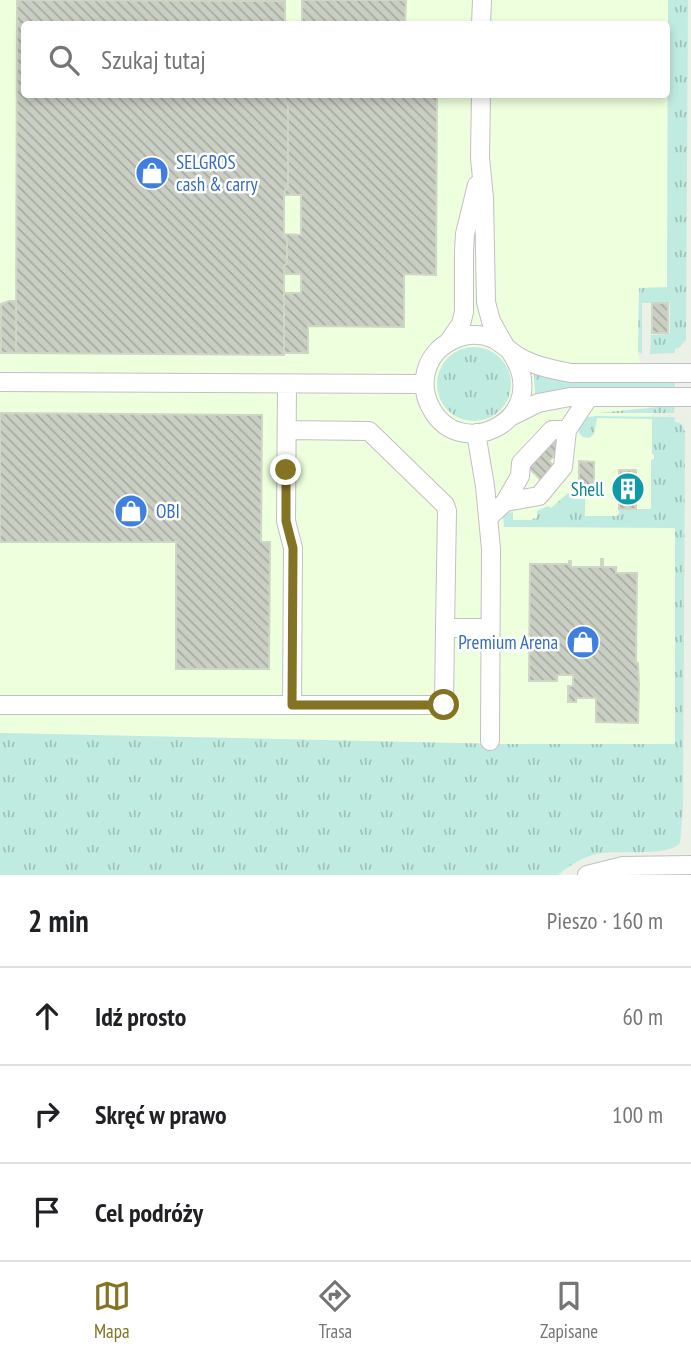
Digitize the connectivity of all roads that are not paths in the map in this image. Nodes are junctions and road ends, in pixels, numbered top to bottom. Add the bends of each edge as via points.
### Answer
1 (482, 0) edge
2 (481, 21) edge
3 (481, 98) edge
4 (480, 158) junction
5 (449, 341) junction
6 (507, 348) junction
7 (691, 373) edge
8 (0, 382) edge
9 (287, 384) junction
10 (424, 384) junction
11 (589, 397) junction
12 (691, 397) edge
13 (512, 415) junction
14 (287, 430) junction
15 (567, 430) junction
16 (476, 433) junction
17 (505, 502) junction
18 (489, 517) junction
19 (445, 628) junction
20 (490, 628) junction
21 (0, 705) edge
22 (292, 705) junction
23 (490, 741) dead end
24 (691, 865) edge
25 (587, 875) edge

1 - 2 street
3 - 4 street
4 - 5 street via 465,234 464,312
4 - 6 street via 485,302
5 - 6 street via 478,335
5 - 10 street via 428,364
6 - 7 street via 534,364 571,373
6 - 13 street via 517,361 523,383
8 - 9 street
9 - 10 street
9 - 14 street
10 - 16 street via 429,405 441,421 450,428
11 - 12 street
11 - 13 street via 538,403
11 - 15 street
13 - 16 street via 499,426
14 - 19 street via 369,431 445,505
14 - 22 street via 286,521 293,548
15 - 17 street via 552,430 521,463 520,476
15 - 17 street via 563,467 539,496
16 - 18 street
17 - 18 street
18 - 20 street
19 - 20 street
19 - 22 street via 444,705
20 - 23 street
21 - 22 street
24 - 25 street via 631,865

